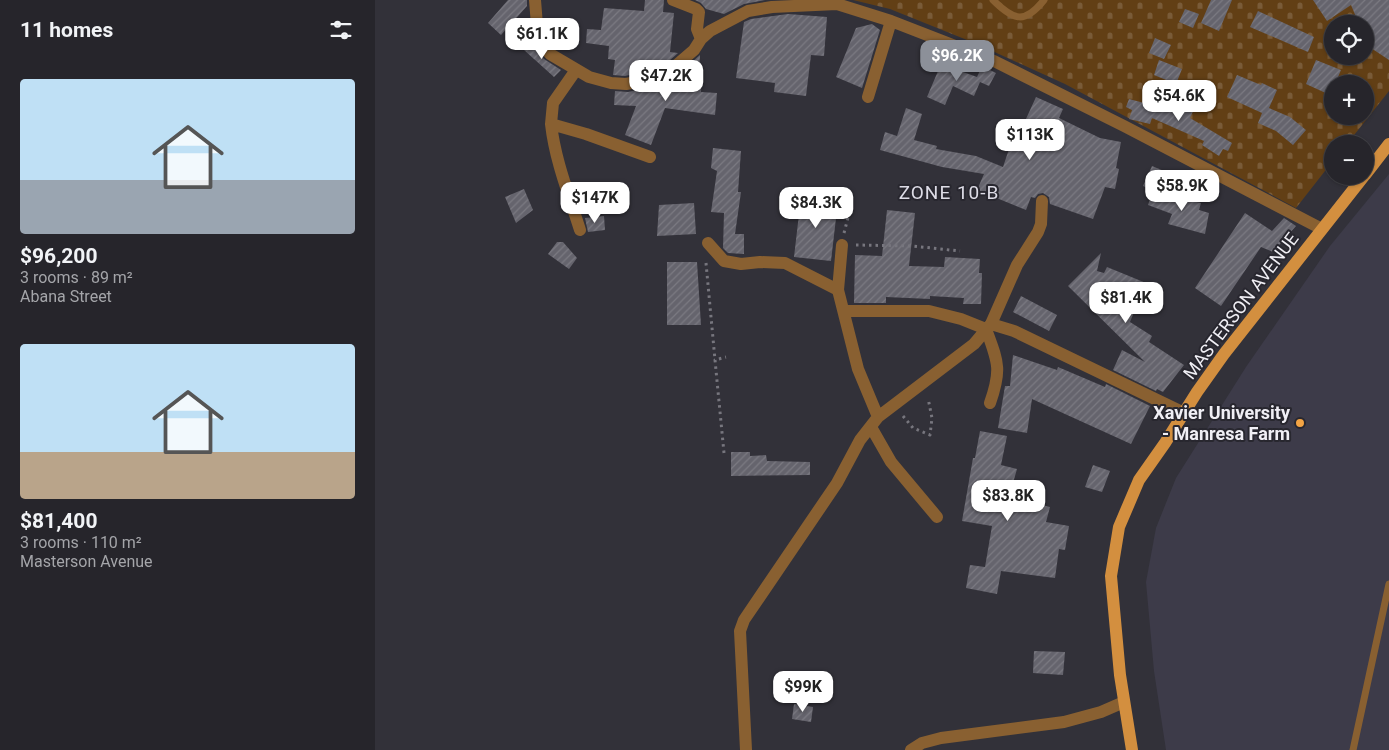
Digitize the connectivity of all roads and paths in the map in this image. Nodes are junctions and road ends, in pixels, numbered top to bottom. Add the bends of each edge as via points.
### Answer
1 (535, 0) edge
2 (673, 0) edge
3 (993, 0) edge
4 (1044, 0) edge
5 (838, 2) edge
6 (891, 21) junction
7 (701, 39) junction
8 (577, 70) junction
9 (868, 97) dead end
10 (551, 124) junction
11 (1389, 144) edge
12 (650, 157) dead end
13 (1374, 163) edge
14 (1356, 185) edge
15 (1042, 201) dead end
16 (851, 206) dead end
17 (1322, 229) junction
18 (580, 230) dead end
19 (708, 243) dead end
20 (842, 245) junction
21 (960, 251) dead end
22 (705, 258) dead end
23 (838, 290) junction
24 (844, 311) junction
25 (988, 326) junction
26 (727, 358) dead end
27 (715, 360) junction
28 (924, 380) junction
29 (989, 403) dead end
30 (894, 405) junction
31 (1184, 413) junction
32 (874, 422) junction
33 (724, 453) dead end
34 (937, 517) dead end
35 (1389, 584) edge
36 (1124, 702) junction
37 (746, 750) edge
38 (911, 750) edge
39 (1131, 750) edge
40 (1353, 750) edge

1 - 8 street via 543,45 550,54
2 - 7 street via 699,12 697,29
3 - 4 lane via 1024,18
5 - 6 street
5 - 7 street via 748,11 723,22
6 - 9 street
6 - 17 street via 1010,68
7 - 8 street via 694,50 665,75 652,79 611,83
8 - 10 street via 553,103
10 - 12 street
10 - 18 street via 555,149
11 - 13 main road, MASTERSON AVENUE
14 - 17 main road, MASTERSON AVENUE
15 - 25 street via 1038,232 1017,265
16 - 20 path
17 - 31 main road, MASTERSON AVENUE via 1224,354
19 - 23 street via 723,260 741,264 785,263
20 - 21 path via 911,246
20 - 23 street
22 - 27 path
23 - 24 street
24 - 25 street via 929,311
24 - 32 street
25 - 28 street via 974,344
25 - 29 street via 998,376
25 - 31 street via 1014,331
26 - 27 path
27 - 33 path
28 - 30 street
28 - 30 path via 932,418 930,435 913,428
30 - 32 street
31 - 36 main road, MASTERSON AVENUE via 1139,480 1119,527 1111,576
32 - 34 street via 891,462
32 - 37 street via 860,440 837,483 744,620 740,631
35 - 40 lane
36 - 38 street via 1064,722 941,738 921,743
36 - 39 main road, MASTERSON AVENUE

